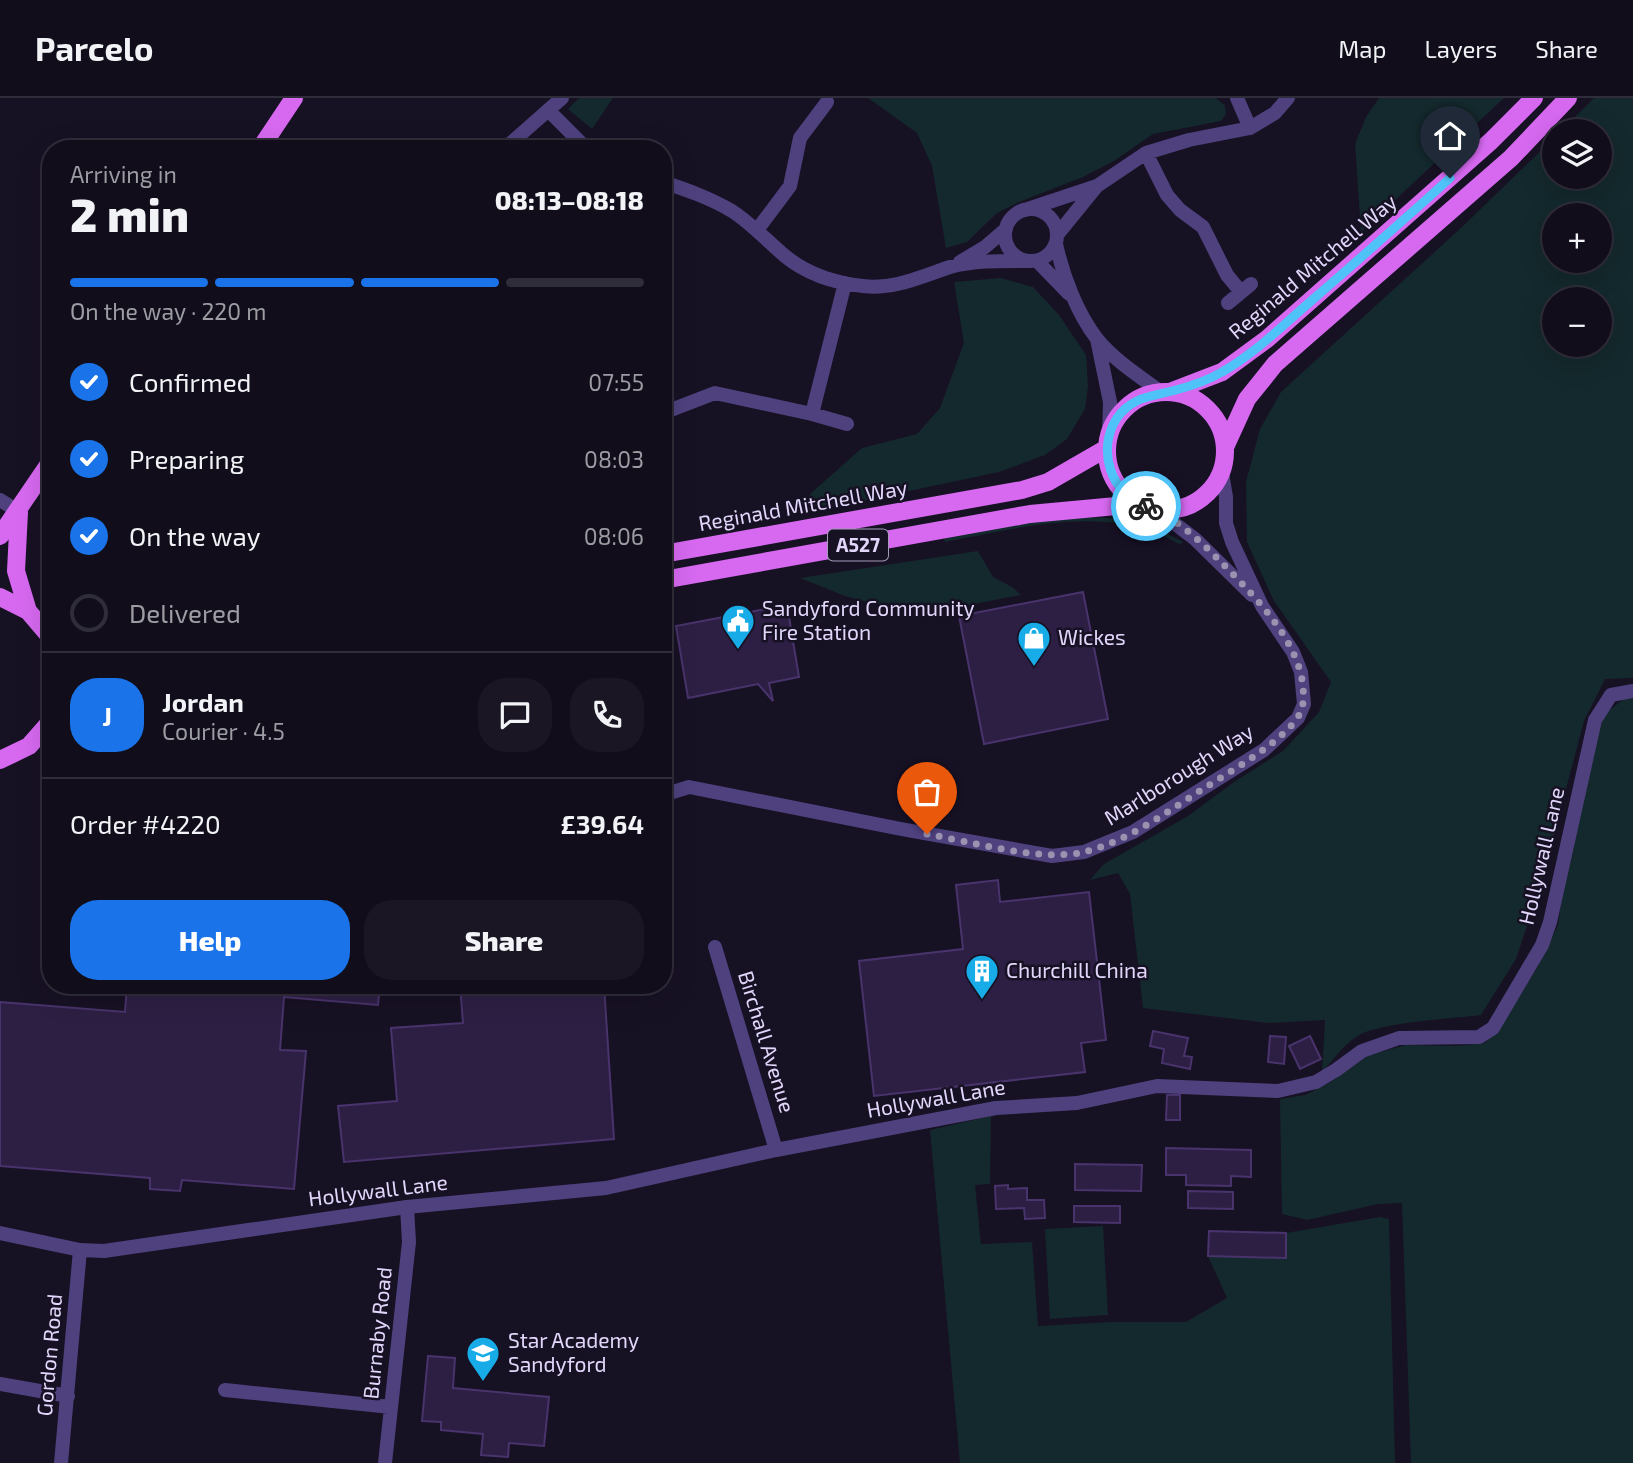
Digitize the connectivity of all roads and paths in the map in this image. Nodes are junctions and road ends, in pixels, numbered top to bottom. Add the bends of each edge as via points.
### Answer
1 (294, 98) edge
2 (562, 98) edge
3 (1237, 98) edge
4 (1288, 98) edge
5 (1534, 98) edge
6 (1568, 98) edge
7 (827, 102) dead end
8 (548, 110) junction
9 (1250, 128) junction
10 (266, 140) edge
11 (514, 140) edge
12 (578, 140) edge
13 (1146, 153) junction
14 (672, 186) edge
15 (1097, 186) junction
16 (1024, 210) junction
17 (1006, 229) junction
18 (757, 230) junction
19 (1057, 239) junction
20 (1034, 261) junction
21 (953, 267) junction
22 (845, 283) junction
23 (1076, 303) junction
24 (1228, 303) dead end
25 (1097, 339) junction
26 (1165, 392) junction
27 (672, 410) edge
28 (812, 414) junction
29 (847, 424) dead end
30 (1108, 442) junction
31 (1226, 445) junction
32 (1222, 473) junction
33 (42, 475) edge
34 (0, 500) edge
35 (1138, 504) junction
36 (1157, 510) junction
37 (19, 512) junction
38 (0, 536) edge
39 (672, 552) edge
40 (672, 578) edge
41 (0, 597) edge
42 (1262, 606) junction
43 (28, 611) junction
44 (42, 624) edge
45 (1633, 691) edge
46 (42, 731) edge
47 (0, 760) edge
48 (672, 792) edge
49 (715, 947) dead end
50 (776, 1150) junction
51 (407, 1207) junction
52 (0, 1233) edge
53 (79, 1250) junction
54 (0, 1384) edge
55 (225, 1390) dead end
56 (68, 1396) junction
57 (391, 1407) junction
58 (61, 1463) edge
59 (385, 1463) edge

1 - 10 main road
2 - 8 street
3 - 9 street
4 - 9 street via 1275,113
5 - 26 main road, Reginald Mitchell Way via 1481,151 1267,340 1222,372
6 - 31 main road via 1511,158 1275,364 1247,399
7 - 18 street via 800,138 790,186
8 - 11 street
8 - 12 street
9 - 13 street
13 - 15 street
13 - 24 street via 1167,195 1203,227 1227,275 1246,288
14 - 18 street via 732,211
15 - 16 street
15 - 19 street
16 - 17 street
16 - 19 street via 1045,213 1054,222
17 - 20 street via 1009,248 1021,259
17 - 21 street
18 - 22 street via 797,264
19 - 20 street via 1050,254
19 - 23 street via 1060,263
20 - 21 street
20 - 23 street
21 - 22 street via 890,285
22 - 28 street
23 - 25 street
25 - 26 street
25 - 30 street via 1110,402
26 - 30 main road via 1138,399 1125,408
26 - 31 main road via 1204,405 1218,423
27 - 28 street via 715,393
28 - 29 street
30 - 35 main road via 1114,480
30 - 39 main road, Reginald Mitchell Way / A527 via 1048,482 1023,490
31 - 32 main road
32 - 36 main road via 1210,492 1194,504 1180,510
32 - 42 street, Marlborough Way via 1226,523
33 - 37 main road
34 - 37 street
35 - 36 main road
35 - 40 main road, A527 via 1030,514
36 - 42 street, Marlborough Way via 1214,556
37 - 38 main road
37 - 43 main road via 16,571
41 - 43 main road
42 - 48 street, Marlborough Way via 1293,652 1301,673 1304,704 1298,718 1264,750 1166,812 1133,832 1084,852 1052,856 688,787
43 - 44 main road
45 - 50 street, Hollywall Lane via 1611,695 1595,720 1542,946 1493,1028 1479,1037 1399,1038 1362,1051 1316,1082 1278,1091 1157,1086 1077,1104 996,1108
46 - 47 main road via 29,746
49 - 50 street, Birchall Avenue
50 - 51 street, Hollywall Lane via 606,1188
51 - 53 street, Hollywall Lane via 104,1251
51 - 57 street, Burnaby Road via 409,1242
52 - 53 street, Hollywall Lane
53 - 56 street, Gordon Road
54 - 56 street
55 - 57 street
56 - 58 street, Gordon Road
57 - 59 street, Burnaby Road

